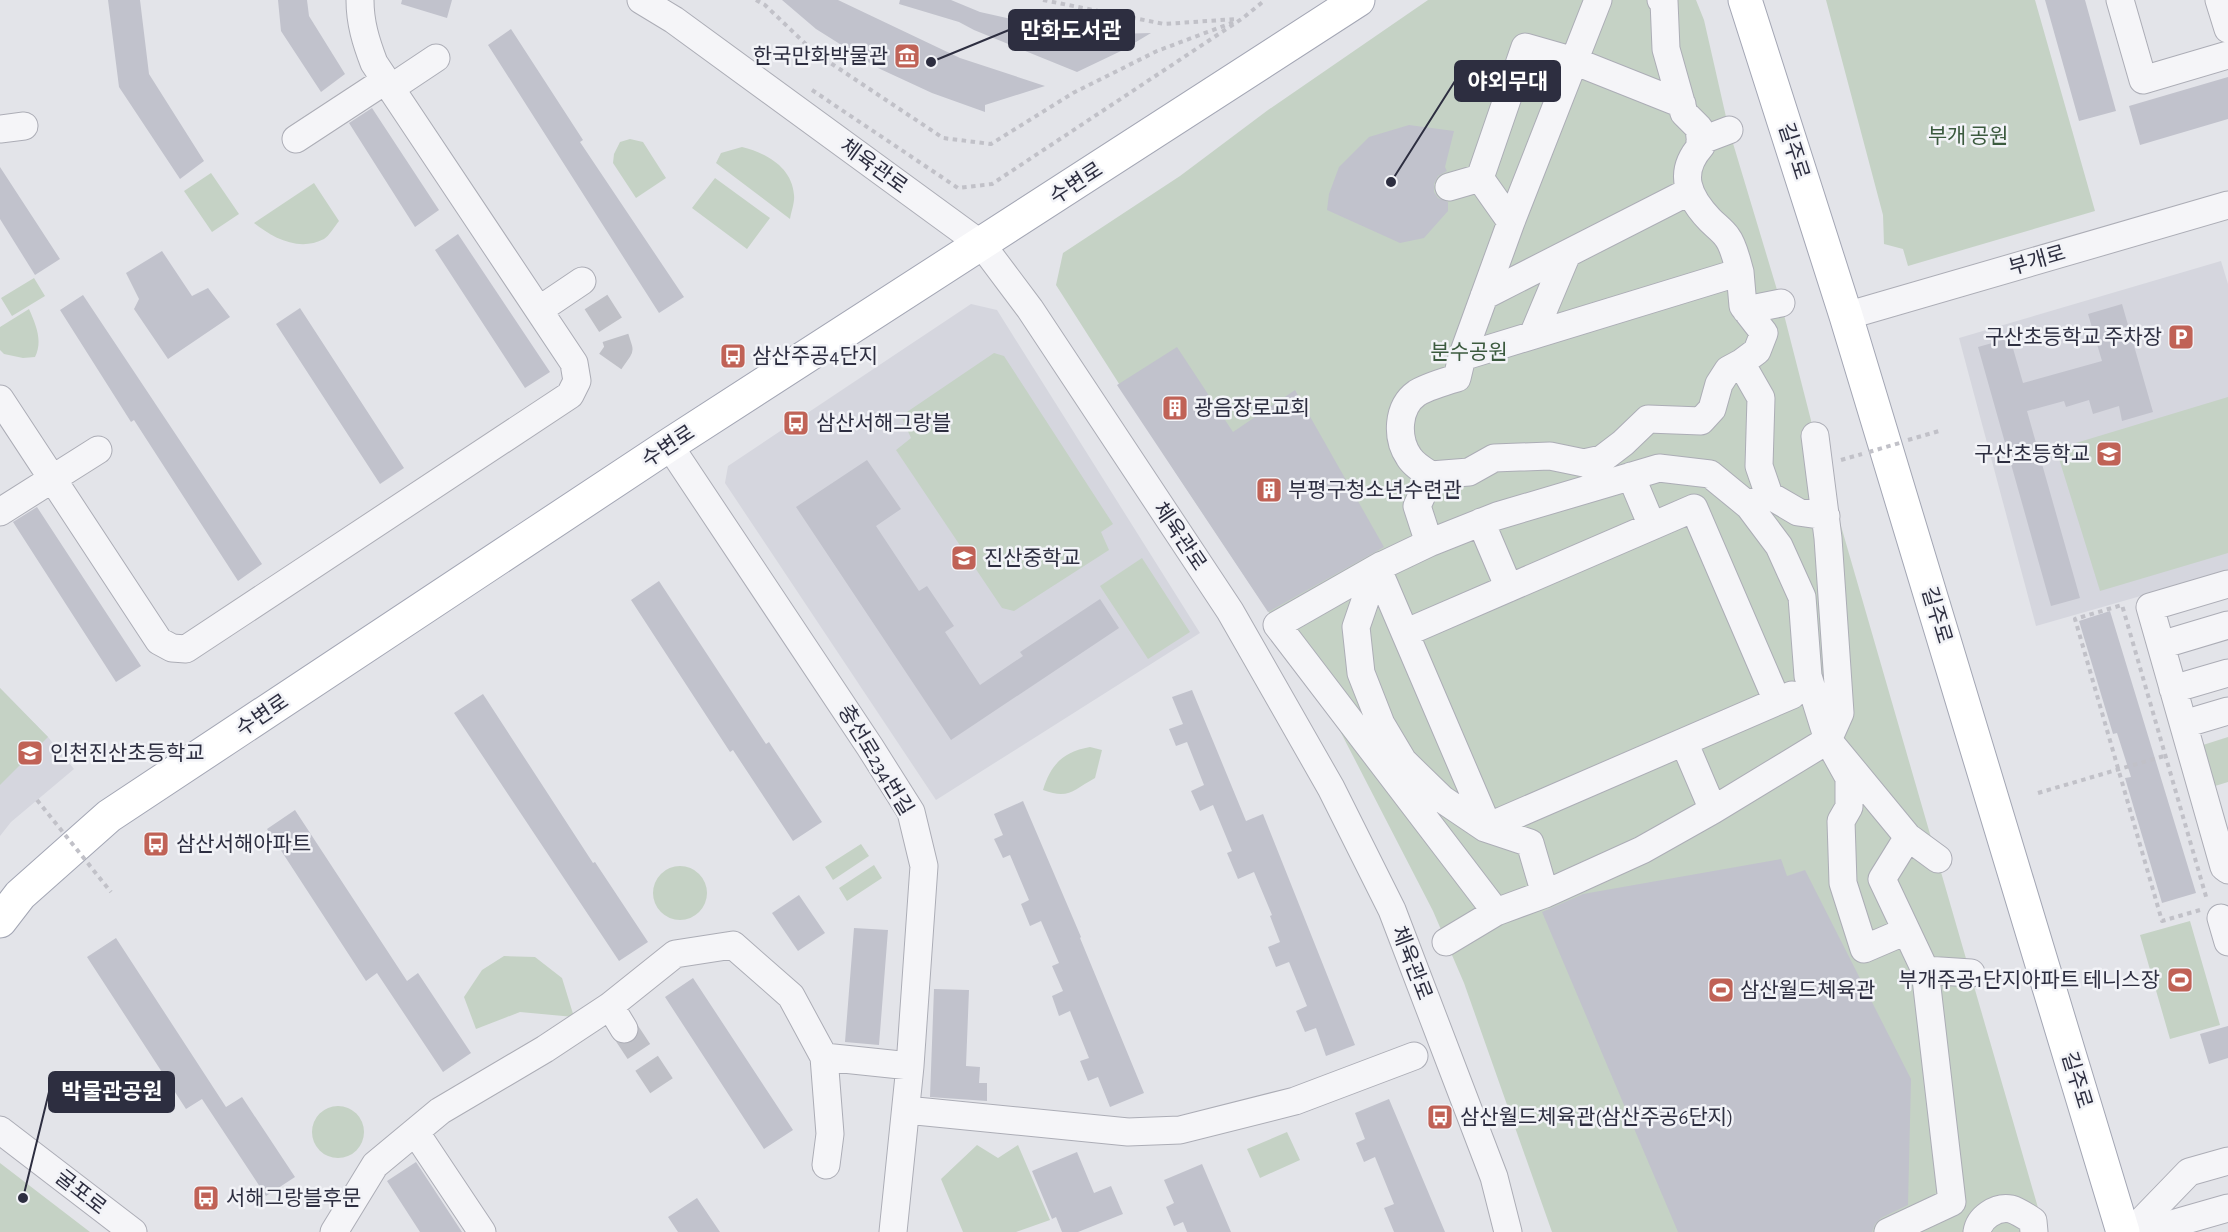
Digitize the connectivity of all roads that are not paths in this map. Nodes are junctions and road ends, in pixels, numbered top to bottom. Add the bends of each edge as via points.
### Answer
1 (360, 0) edge
2 (641, 0) edge
3 (1598, 0) edge
4 (1661, 0) edge
5 (1745, 0) edge
6 (2120, 0) edge
7 (2219, 0) edge
8 (1354, 1) edge
9 (2228, 29) edge
10 (2228, 55) edge
11 (436, 58) dead end
12 (1574, 60) junction
13 (388, 84) junction
14 (1682, 104) junction
15 (1729, 130) dead end
16 (296, 139) dead end
17 (1700, 141) junction
18 (1480, 178) junction
19 (1449, 187) dead end
20 (1690, 191) junction
21 (2228, 205) edge
22 (1510, 222) junction
23 (982, 245) junction
24 (1567, 254) junction
25 (1740, 273) junction
26 (582, 281) dead end
27 (1484, 296) junction
28 (1781, 303) dead end
29 (538, 310) junction
30 (1746, 310) junction
31 (1846, 316) junction
32 (1533, 335) junction
33 (1462, 357) junction
34 (1741, 363) junction
35 (0, 399) edge
36 (1815, 436) dead end
37 (669, 445) junction
38 (98, 450) dead end
39 (1679, 470) junction
40 (1431, 475) junction
41 (1631, 476) junction
42 (52, 479) junction
43 (1759, 500) junction
44 (1694, 508) junction
45 (0, 512) edge
46 (1826, 516) junction
47 (1481, 522) junction
48 (1652, 526) junction
49 (1429, 543) junction
50 (1381, 568) junction
51 (2228, 584) edge
52 (1509, 588) junction
53 (2228, 625) edge
54 (1405, 633) junction
55 (2161, 645) junction
56 (1360, 661) junction
57 (2228, 673) edge
58 (1316, 675) junction
59 (1811, 686) junction
60 (2174, 689) junction
61 (1777, 701) junction
62 (2228, 711) edge
63 (2184, 724) junction
64 (1828, 740) junction
65 (1684, 742) junction
66 (1713, 810) junction
67 (2219, 811) edge
68 (1487, 828) junction
69 (1908, 837) junction
70 (2225, 853) edge
71 (1938, 860) dead end
72 (1545, 894) junction
73 (1496, 912) junction
74 (0, 921) edge
75 (1906, 931) junction
76 (1446, 942) dead end
77 (1925, 970) junction
78 (1971, 973) dead end
79 (610, 1006) junction
80 (624, 1029) tunnel mouth
81 (1414, 1056) dead end
82 (824, 1057) junction
83 (910, 1066) junction
84 (906, 1110) junction
85 (0, 1130) edge
86 (416, 1133) junction
87 (2228, 1161) edge
88 (826, 1165) dead end
89 (1952, 1202) junction
90 (2228, 1208) edge
91 (1977, 1228) edge
92 (1898, 1230) edge
93 (133, 1232) edge
94 (334, 1232) edge
95 (482, 1232) edge
96 (893, 1232) edge
97 (1508, 1232) edge
98 (2034, 1232) edge
99 (2123, 1232) edge
100 (2131, 1232) edge
101 (2144, 1232) edge

1 - 13 street via 365,40
2 - 23 street, 체육관로
3 - 12 street
4 - 14 street via 1666,49
5 - 31 main road, 길주로
6 - 10 street via 2143,80
7 - 9 street
8 - 23 main road, 수변로
11 - 13 street
12 - 14 street
12 - 18 street via 1525,47
12 - 22 street
13 - 16 street
13 - 29 street
14 - 17 street via 1684,113 1699,128
15 - 17 street
17 - 20 street via 1701,146 1690,158
18 - 19 street
18 - 22 street
20 - 24 street
20 - 25 street via 1708,218 1729,238
21 - 31 street, 부개로
22 - 27 street
23 - 37 main road, 수변로
23 - 97 street, 체육관로 via 1030,309 1230,611 1331,788 1392,910 1494,1177
24 - 27 street
24 - 32 street
25 - 30 street
25 - 32 street
26 - 29 street
27 - 33 street
28 - 30 street
29 - 42 street via 574,363 577,381 570,395 186,649 172,648 159,641
30 - 34 street via 1764,333 1758,351
31 - 99 main road, 길주로
32 - 33 street
33 - 40 street via 1457,378 1415,394 1402,412 1400,437 1409,457
34 - 40 street via 1728,370 1719,384 1712,409 1701,421 1648,419 1602,459 1584,463 1550,456 1494,458 1469,472
34 - 43 street via 1761,398
35 - 42 street
36 - 46 street
37 - 74 main road, 수변로 via 109,816 20,895
37 - 83 street, 충선로234번길 via 911,812 924,866
38 - 42 street
39 - 41 street via 1659,468
39 - 43 street via 1710,474
39 - 44 street
40 - 49 street via 1417,506
41 - 47 street
41 - 48 street
42 - 45 street
43 - 46 street
43 - 59 street via 1802,597
44 - 48 street
44 - 61 street
46 - 64 street via 1840,713
47 - 49 street
47 - 52 street
48 - 52 street
49 - 50 street
50 - 54 street
50 - 56 street via 1356,627
50 - 58 street via 1277,625
51 - 55 street via 2150,608
52 - 54 street
53 - 55 street
54 - 68 street
55 - 60 street
56 - 58 street
56 - 68 street via 1381,724 1403,761 1442,799
57 - 60 street
58 - 73 street
59 - 61 street
59 - 64 street
60 - 63 street
61 - 65 street
62 - 63 street
63 - 67 street
64 - 66 street
64 - 69 street
64 - 75 street via 1849,778 1850,807 1841,821 1844,883 1864,949
65 - 66 street
65 - 68 street
66 - 72 street via 1642,850
67 - 70 street
68 - 72 street via 1530,843
69 - 71 street
69 - 75 street via 1882,879
72 - 73 street
73 - 76 street
75 - 77 street
77 - 78 street
77 - 89 street
79 - 80 street
79 - 82 street via 675,954 733,945 791,996
79 - 86 street via 545,1050 440,1111
81 - 84 street via 1294,1101 1180,1130 1128,1132
82 - 83 street
82 - 88 street via 830,1134
83 - 84 street, 충선로234번길
84 - 96 street, 충선로234번길
85 - 93 street, 굴포로
86 - 94 street via 375,1165
86 - 95 street
87 - 100 street via 2189,1172
89 - 91 street
89 - 92 street
90 - 101 street
91 - 98 street via 1989,1213 2010,1209 2033,1221

